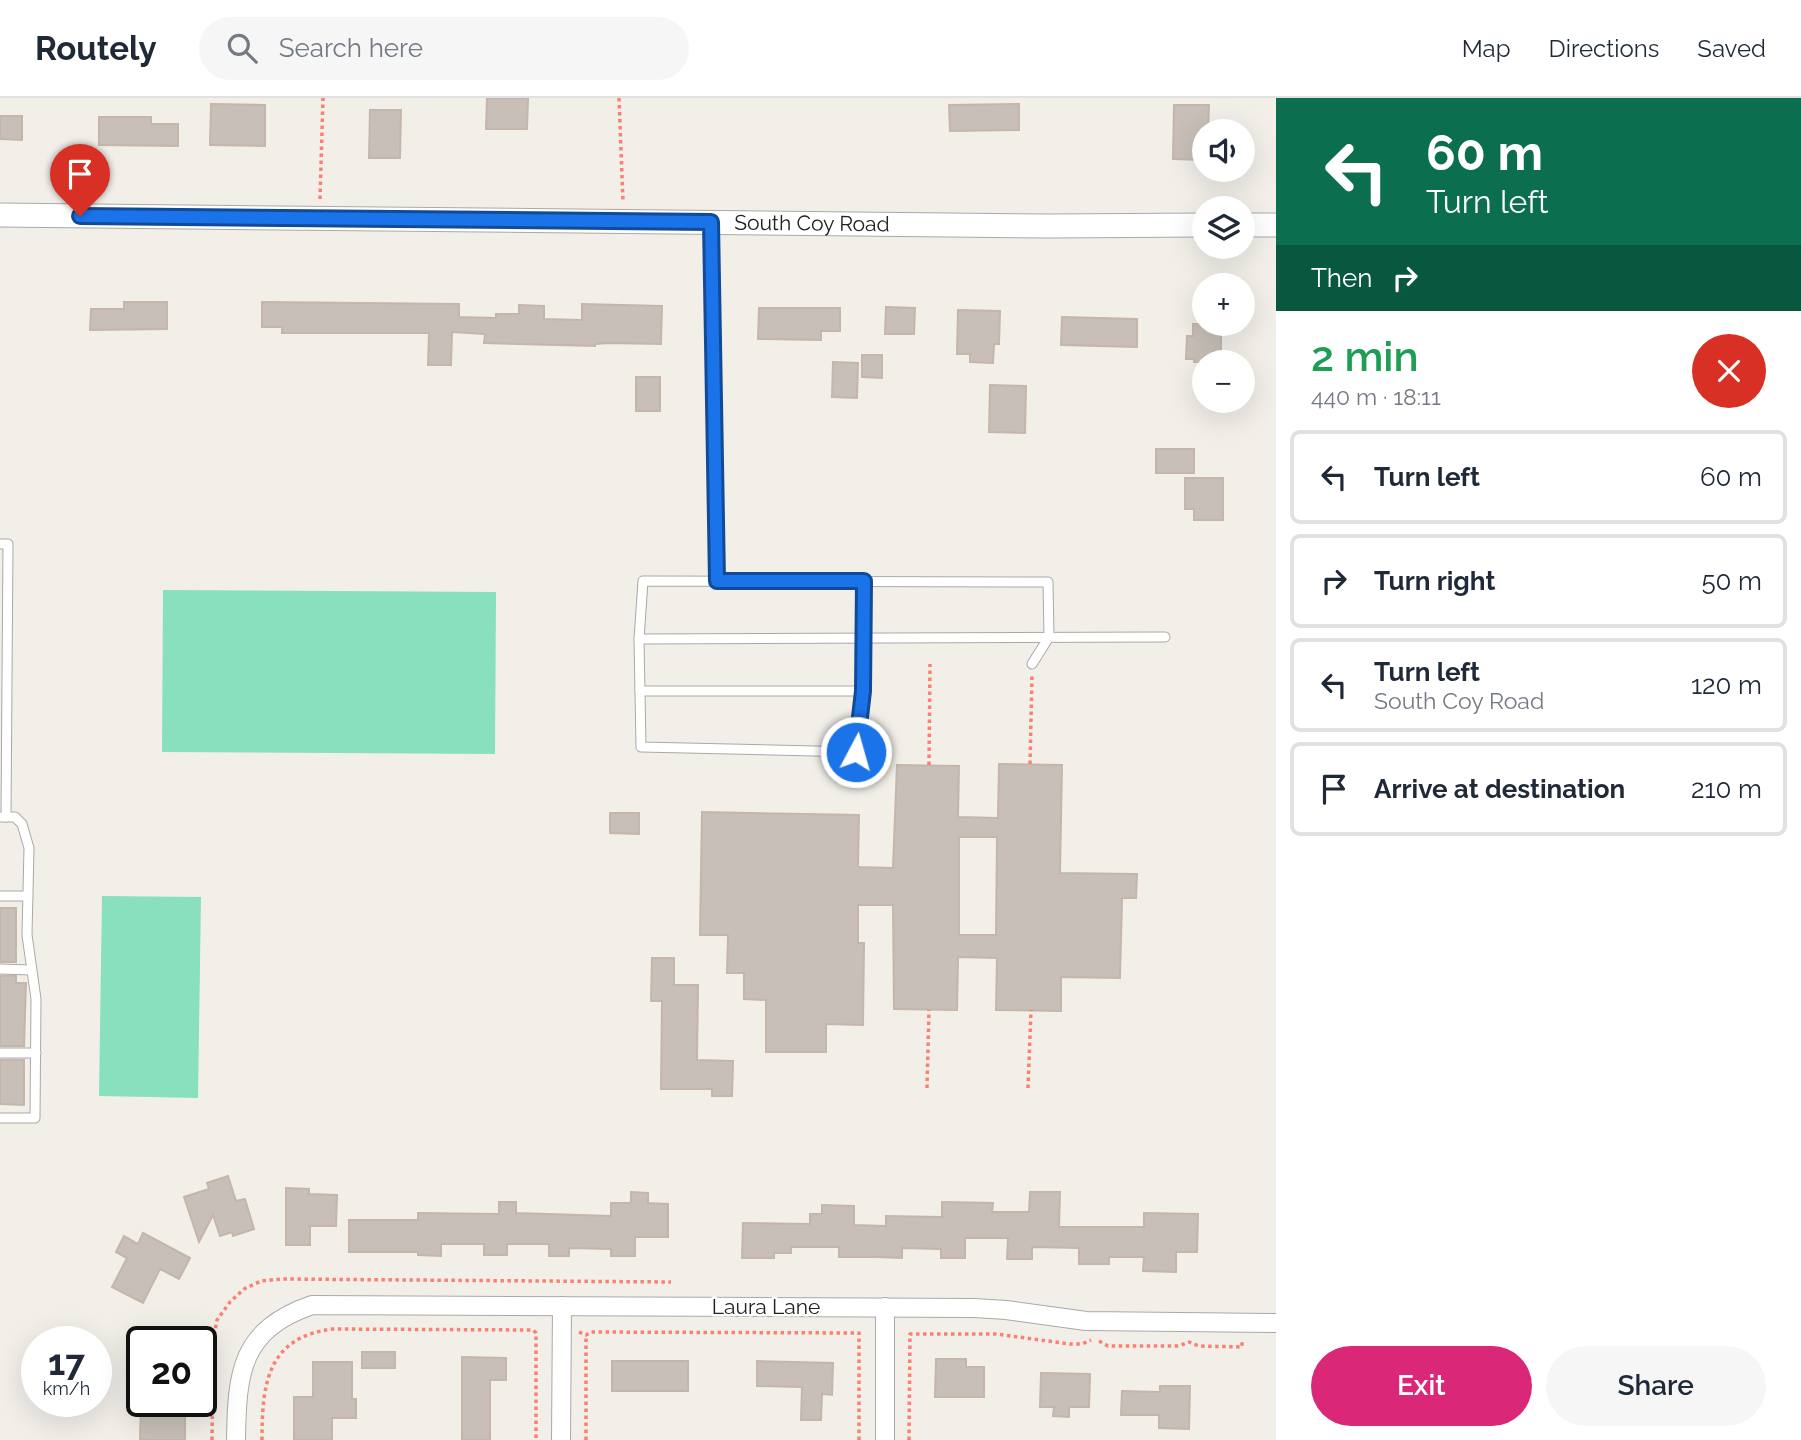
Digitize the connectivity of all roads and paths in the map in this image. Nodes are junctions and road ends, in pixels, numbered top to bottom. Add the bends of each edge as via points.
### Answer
1 (323, 98) edge
2 (619, 98) edge
3 (0, 215) edge
4 (319, 218) junction
5 (624, 222) junction
6 (711, 222) junction
7 (1192, 225) edge
8 (1255, 225) edge
9 (1276, 225) edge
10 (0, 544) edge
11 (717, 581) junction
12 (864, 581) junction
13 (1049, 637) junction
14 (1165, 637) dead end
15 (864, 638) junction
16 (639, 639) junction
17 (930, 664) dead end
18 (1032, 664) joint
19 (640, 691) junction
20 (863, 691) junction
21 (929, 765) dead end
22 (1030, 765) dead end
23 (3, 817) edge
24 (0, 896) edge
25 (28, 896) junction
26 (0, 969) edge
27 (31, 970) junction
28 (929, 1010) dead end
29 (1031, 1010) dead end
30 (0, 1052) edge
31 (36, 1053) junction
32 (927, 1088) dead end
33 (1028, 1088) dead end
34 (0, 1118) edge
35 (562, 1306) junction
36 (886, 1307) junction
37 (1242, 1323) junction
38 (1276, 1323) edge
39 (562, 1331) junction
40 (536, 1333) junction
41 (586, 1335) junction
42 (236, 1440) edge
43 (262, 1440) edge
44 (536, 1440) edge
45 (561, 1440) edge
46 (586, 1440) edge
47 (859, 1440) edge
48 (885, 1440) edge
49 (909, 1440) edge

1 - 4 path
2 - 5 path
3 - 4 street, South Coy Road
4 - 5 street, South Coy Road
5 - 6 street, South Coy Road
6 - 7 street, South Coy Road
6 - 11 lane
8 - 9 street
10 - 23 lane via 8,544
11 - 12 lane
11 - 16 lane via 643,580
12 - 13 lane via 1048,582
12 - 15 lane
13 - 14 lane
13 - 15 lane
13 - 18 lane
15 - 16 lane
15 - 20 lane
16 - 19 lane
17 - 21 path
18 - 22 path
19 - 20 lane
19 - 20 lane via 641,747 856,752
23 - 25 lane via 15,817 27,833
24 - 25 lane
25 - 27 lane
26 - 27 lane
27 - 31 lane
28 - 32 path
29 - 33 path
30 - 31 lane
31 - 34 lane via 35,1118
35 - 36 street, Laura Lane
35 - 39 street
35 - 42 street, Laura Lane via 313,1306 286,1317 263,1335 245,1360 239,1377
36 - 37 street, Laura Lane via 1006,1310 1086,1321
36 - 48 street
37 - 38 street, Laura Lane
37 - 49 path via 1242,1347 1189,1342 1180,1346 1108,1346 1096,1340 1070,1344 996,1334 910,1334
39 - 40 path
39 - 41 path
39 - 45 street
40 - 43 path via 333,1329 309,1334 282,1352 269,1371
40 - 44 path
41 - 46 path
41 - 47 path via 859,1333

